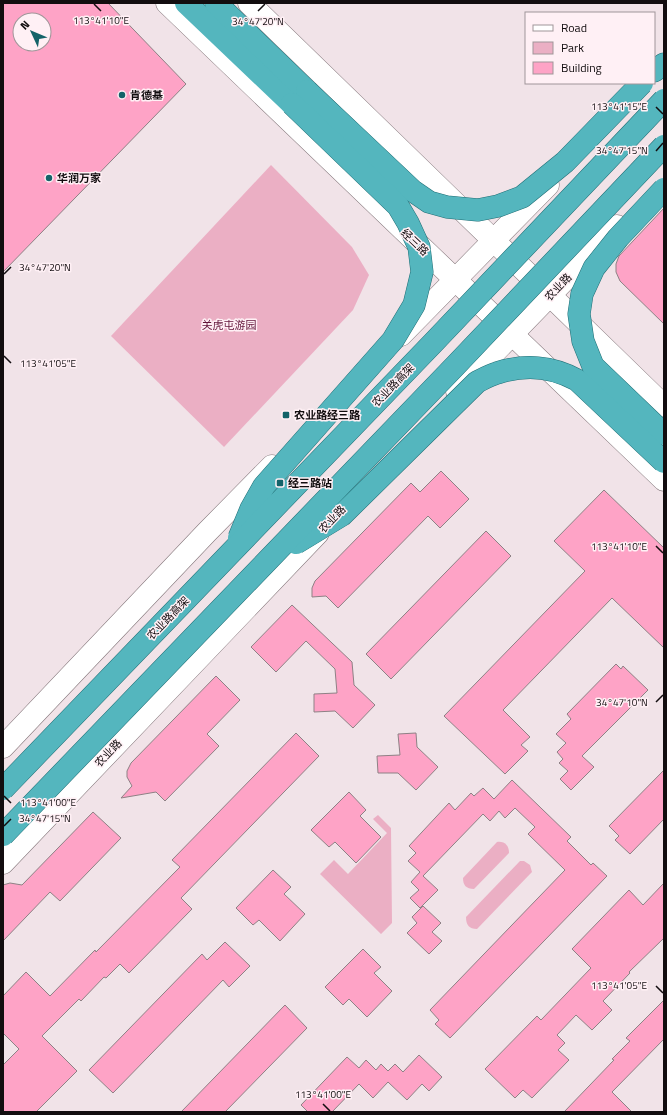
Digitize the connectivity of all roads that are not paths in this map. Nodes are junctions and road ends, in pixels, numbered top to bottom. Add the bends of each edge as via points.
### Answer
1 (167, 3) edge
2 (186, 3) edge
3 (216, 3) edge
4 (249, 3) edge
5 (664, 64) edge
6 (664, 68) edge
7 (655, 70) edge
8 (655, 77) edge
9 (641, 84) edge
10 (648, 84) edge
11 (300, 98) junction
12 (664, 100) edge
13 (664, 146) edge
14 (664, 178) edge
15 (664, 189) edge
16 (494, 240) junction
17 (455, 280) junction
18 (550, 295) junction
19 (512, 334) junction
20 (664, 406) edge
21 (664, 434) edge
22 (664, 462) edge
23 (664, 480) edge
24 (235, 548) junction
25 (269, 559) junction
26 (3, 747) edge
27 (3, 789) edge
28 (3, 835) edge
29 (3, 863) edge

1 - 17 street, 经三路
2 - 11 highway
3 - 11 highway
4 - 16 street
5 - 7 highway
6 - 8 street
9 - 11 highway, bridge via 565,162 522,197 478,210 447,207 429,202
10 - 16 street
11 - 24 highway, bridge via 398,206 419,248 422,272 414,305 393,340 264,486 251,509
12 - 24 highway, 农业路高架, bridge
13 - 25 highway, bridge
14 - 18 street, 农业路
15 - 21 highway, bridge via 594,268 582,294 579,314 583,341 594,366
16 - 17 street
16 - 18 street
17 - 19 street, 经三路
17 - 26 street via 207,532
18 - 19 street, 农业路
18 - 20 street
19 - 23 street, 经三路
19 - 29 street, 农业路 via 269,583
22 - 25 highway, bridge via 577,380 568,375 544,368 518,368 496,373 477,382 342,515
24 - 27 highway, 农业路高架, bridge
25 - 28 highway, bridge

